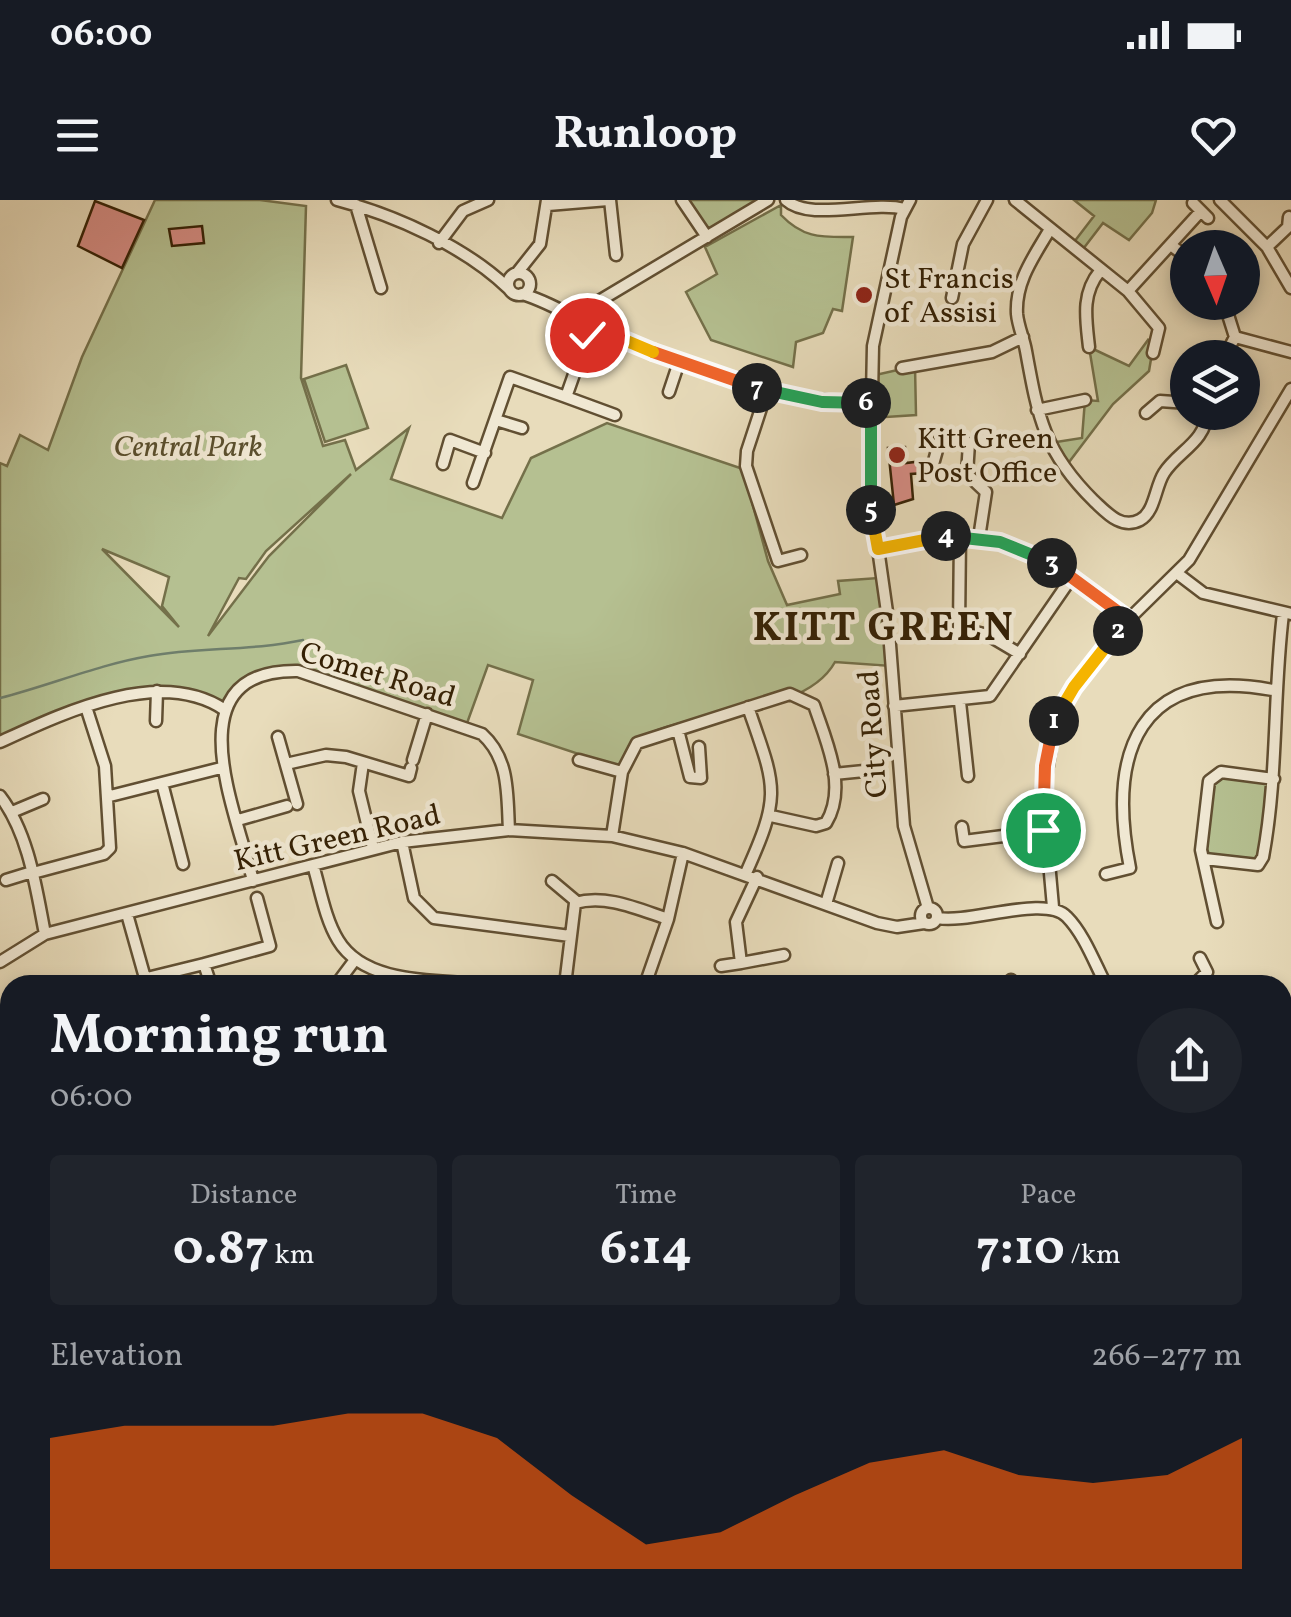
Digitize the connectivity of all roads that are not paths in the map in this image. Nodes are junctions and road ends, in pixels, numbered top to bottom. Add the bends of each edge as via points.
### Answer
1 (338, 200) edge
2 (488, 200) edge
3 (609, 200) edge
4 (682, 200) edge
5 (768, 200) edge
6 (786, 200) edge
7 (987, 200) edge
8 (1015, 200) edge
9 (1220, 200) edge
10 (548, 203) edge
11 (908, 204) edge
12 (356, 205) junction
13 (1201, 211) dead end
14 (1289, 222) edge
15 (1050, 229) junction
16 (1185, 230) edge
17 (707, 237) junction
18 (439, 244) junction
19 (1268, 247) junction
20 (1170, 248) edge
21 (616, 255) dead end
22 (531, 260) junction
23 (1100, 271) junction
24 (516, 273) junction
25 (494, 274) junction
26 (530, 282) junction
27 (381, 288) dead end
28 (1291, 288) edge
29 (509, 289) junction
30 (940, 291) dead end
31 (1128, 291) junction
32 (522, 294) junction
33 (538, 299) junction
34 (1099, 319) dead end
35 (577, 320) junction
36 (1086, 320) junction
37 (1230, 320) edge
38 (591, 326) junction
39 (1235, 336) junction
40 (1024, 337) junction
41 (1233, 340) edge
42 (1090, 347) dead end
43 (1291, 352) edge
44 (1153, 354) dead end
45 (680, 362) junction
46 (907, 364) dead end
47 (1291, 389) edge
48 (766, 390) junction
49 (669, 392) dead end
50 (566, 397) junction
51 (1085, 400) dead end
52 (1170, 401) edge
53 (870, 403) junction
54 (1037, 410) junction
55 (1146, 413) dead end
56 (615, 414) dead end
57 (496, 420) junction
58 (522, 428) dead end
59 (1204, 430) edge
60 (485, 452) junction
61 (442, 464) dead end
62 (932, 468) dead end
63 (473, 483) dead end
64 (960, 536) junction
65 (979, 538) junction
66 (878, 549) junction
67 (801, 555) dead end
68 (1178, 574) junction
69 (1072, 577) junction
70 (1287, 614) edge
71 (1128, 619) junction
72 (1020, 654) junction
73 (1274, 690) junction
74 (157, 691) junction
75 (960, 702) junction
76 (748, 706) junction
77 (894, 706) junction
78 (87, 710) junction
79 (225, 710) junction
80 (427, 714) junction
81 (156, 722) dead end
82 (678, 730) junction
83 (278, 737) dead end
84 (0, 742) edge
85 (699, 747) dead end
86 (578, 760) dead end
87 (363, 762) junction
88 (286, 764) junction
89 (221, 768) junction
90 (864, 771) dead end
91 (622, 772) junction
92 (834, 774) junction
93 (968, 776) dead end
94 (1274, 779) junction
95 (162, 782) junction
96 (0, 796) edge
97 (110, 796) junction
98 (43, 799) dead end
99 (12, 812) junction
100 (771, 816) junction
101 (238, 820) junction
102 (962, 827) dead end
103 (508, 830) junction
104 (1043, 830) junction
105 (612, 836) junction
106 (402, 842) junction
107 (373, 848) junction
108 (683, 853) junction
109 (1205, 859) junction
110 (838, 863) dead end
111 (183, 864) dead end
112 (313, 864) junction
113 (32, 873) junction
114 (1106, 874) dead end
115 (751, 875) junction
116 (6, 880) dead end
117 (552, 880) dead end
118 (253, 881) junction
119 (257, 898) dead end
120 (578, 902) junction
121 (826, 904) junction
122 (928, 908) junction
123 (1053, 908) junction
124 (486, 910) dead end
125 (127, 914) junction
126 (938, 918) junction
127 (668, 919) junction
128 (1217, 922) dead end
129 (924, 923) junction
130 (487, 929) junction
131 (45, 934) junction
132 (570, 936) junction
133 (784, 955) dead end
134 (1200, 958) dead end
135 (354, 961) junction
136 (0, 962) edge
137 (740, 963) junction
138 (204, 964) junction
139 (721, 966) dead end
140 (145, 975) edge
141 (169, 975) edge
142 (208, 975) edge
143 (344, 975) edge
144 (427, 975) edge
145 (566, 975) edge
146 (648, 975) edge
147 (1101, 975) edge
148 (1202, 975) edge

1 - 12 street
2 - 18 street via 462,212
3 - 10 street
3 - 21 street
4 - 17 street
5 - 17 street
6 - 11 street via 815,208
7 - 30 street via 963,244 953,294
8 - 15 street
9 - 19 street
10 - 22 street
11 - 53 street, City Road via 873,346
12 - 18 street
12 - 27 street
13 - 16 street
14 - 19 street
15 - 23 street
15 - 40 street via 1018,296
17 - 35 street
18 - 25 street
19 - 28 street
20 - 31 street
22 - 24 street
22 - 26 street
23 - 31 street
23 - 36 street via 1090,283
24 - 25 street
24 - 26 street
24 - 29 street
25 - 29 street
26 - 32 street
26 - 33 street
29 - 32 street
31 - 44 street via 1159,328
32 - 33 street
33 - 35 street
34 - 36 street
35 - 38 street
36 - 42 street
37 - 39 street
38 - 45 street
38 - 50 street
39 - 41 street
39 - 43 street
40 - 46 street via 998,350
40 - 54 street
45 - 48 street
45 - 49 street
47 - 68 street
48 - 53 street
48 - 67 street via 746,461 778,561
50 - 56 street
50 - 57 street via 510,377
51 - 54 street
52 - 55 street
53 - 66 street, City Road
54 - 59 street via 1063,470 1123,523 1140,520 1151,508 1166,469
57 - 58 street
57 - 60 street
60 - 61 street via 450,440
60 - 63 street
62 - 65 street via 941,436 969,443 967,474 986,492
64 - 65 street
64 - 66 street
64 - 72 street via 959,628 988,634
65 - 69 street via 1025,550
66 - 77 street, City Road
68 - 70 street via 1203,593
68 - 71 street
69 - 71 street
69 - 72 street
70 - 73 street
71 - 104 street via 1056,716 1045,766
72 - 75 street via 990,696
73 - 94 street
73 - 114 street via 1208,686 1158,708 1140,726 1126,757 1130,868
74 - 78 street
74 - 79 street via 189,694
74 - 81 street
75 - 77 street
75 - 93 street
76 - 82 street
76 - 92 street via 790,694 814,705
76 - 100 street via 770,773
77 - 122 street, City Road via 904,826
78 - 84 street
78 - 97 street
79 - 80 street, Comet Road via 259,676 298,671
79 - 89 street via 218,732
80 - 87 street via 408,776
80 - 103 street, Comet Road via 470,728 496,750 504,768
82 - 85 street via 690,777 701,778
82 - 91 street via 637,743
83 - 88 street
86 - 91 street
87 - 88 street via 326,755
87 - 107 street via 359,791
88 - 101 street via 292,805
89 - 95 street
89 - 101 street
90 - 92 street
91 - 105 street
92 - 100 street via 826,824
94 - 109 street via 1258,865
94 - 109 street via 1213,774
95 - 97 street
95 - 111 street
96 - 99 street
97 - 113 street via 110,848 104,854
98 - 99 street
99 - 113 street
100 - 115 street
101 - 118 street
102 - 104 street via 964,841
103 - 105 street, Kitt Green Road
103 - 106 street, Kitt Green Road
104 - 123 street
105 - 108 street, Kitt Green Road
106 - 107 street, Kitt Green Road
106 - 130 street via 421,910
107 - 112 street, Kitt Green Road
108 - 115 street, Kitt Green Road
108 - 127 street
109 - 128 street
110 - 121 street
112 - 118 street, Kitt Green Road
112 - 135 street via 336,938
113 - 116 street
113 - 131 street
115 - 121 street, Kitt Green Road
115 - 137 street via 736,922
117 - 120 street
118 - 125 street, Kitt Green Road
119 - 138 street via 270,946
120 - 127 street via 619,903
120 - 132 street
121 - 129 street, Kitt Green Road via 889,926
122 - 126 street
122 - 129 street
123 - 126 street
123 - 147 street via 1070,919
124 - 130 street
125 - 131 street, Kitt Green Road
125 - 140 street
126 - 129 street
127 - 146 street
130 - 132 street
131 - 136 street, Kitt Green Road
132 - 145 street
133 - 137 street
134 - 148 street
135 - 143 street
135 - 144 street
137 - 139 street
138 - 141 street
138 - 142 street

